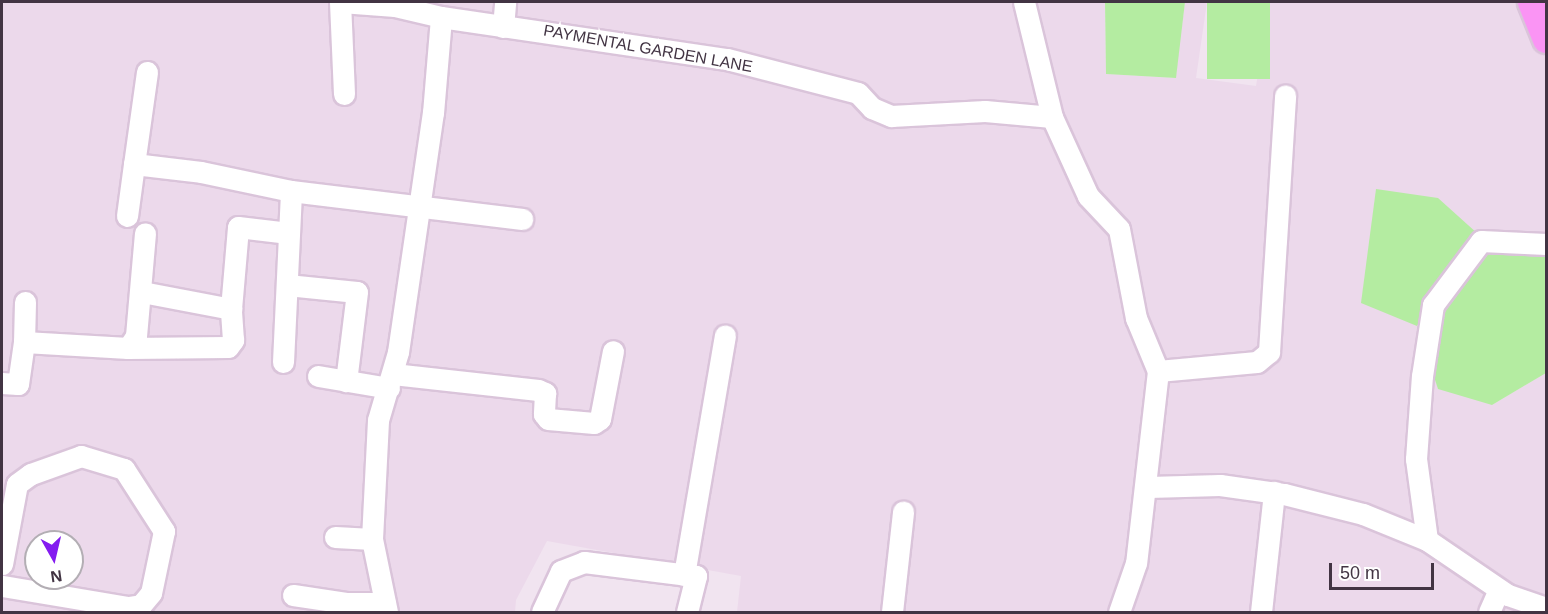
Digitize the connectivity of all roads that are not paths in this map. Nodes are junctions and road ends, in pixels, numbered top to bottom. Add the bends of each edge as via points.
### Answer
1 (340, 2) edge
2 (505, 2) edge
3 (1024, 2) edge
4 (1531, 2) edge
5 (441, 17) junction
6 (503, 27) junction
7 (1546, 39) edge
8 (147, 72) dead end
9 (344, 94) dead end
10 (1285, 95) dead end
11 (1052, 117) junction
12 (134, 164) junction
13 (291, 191) junction
14 (418, 207) junction
15 (127, 216) dead end
16 (522, 219) dead end
17 (145, 233) dead end
18 (289, 233) junction
19 (1546, 244) edge
20 (287, 285) junction
21 (142, 292) junction
22 (25, 302) dead end
23 (231, 309) junction
24 (725, 335) dead end
25 (24, 342) junction
26 (128, 348) junction
27 (613, 351) dead end
28 (283, 362) dead end
29 (1158, 371) junction
30 (318, 376) dead end
31 (346, 381) junction
32 (391, 381) junction
33 (2, 383) edge
34 (1148, 487) junction
35 (1274, 492) junction
36 (903, 512) dead end
37 (335, 537) dead end
38 (372, 539) junction
39 (1427, 540) junction
40 (2, 564) edge
41 (684, 575) junction
42 (2, 586) edge
43 (1499, 590) junction
44 (293, 595) dead end
45 (55, 604) edge
46 (386, 608) edge
47 (1546, 608) edge
48 (542, 612) edge
49 (687, 612) edge
50 (892, 612) edge
51 (1122, 612) edge
52 (1261, 612) edge
53 (1489, 612) edge

1 - 5 street, PAYMENTAL GARDEN LANE via 395,6
1 - 9 street
2 - 6 street
3 - 11 street
4 - 7 main road
5 - 6 street, PAYMENTAL GARDEN LANE
5 - 14 street via 433,113
6 - 11 street, PAYMENTAL GARDEN LANE via 727,59 858,93 872,108 891,116 985,111
8 - 12 street
10 - 29 street via 1269,352 1257,362
11 - 29 street via 1073,171 1088,196 1119,229 1136,318
12 - 13 street via 201,172
12 - 15 street
13 - 14 street
13 - 18 street
14 - 16 street
14 - 32 street
17 - 21 street
18 - 20 street
18 - 23 street via 238,227
19 - 39 street via 1481,242 1433,305 1422,376 1416,459
20 - 28 street
20 - 31 street via 357,292
21 - 23 street
21 - 26 street via 136,336
22 - 25 street
23 - 26 street via 233,340 228,347
24 - 41 street
25 - 26 street
25 - 33 street via 18,384
27 - 32 street via 600,418 594,423 548,419 544,414 545,393 538,390
29 - 34 street
30 - 31 street
31 - 32 street
32 - 38 street via 378,420
34 - 35 street via 1220,484
34 - 51 street via 1136,563
35 - 39 street via 1363,514
35 - 52 street
36 - 50 street
37 - 38 street
38 - 46 street
39 - 43 street
40 - 45 street via 13,489 24,477 81,456 119,466 164,531 151,593 141,605 128,607
41 - 48 street via 584,562 561,571
41 - 49 street via 696,576
42 - 45 street
43 - 47 street
43 - 53 street
44 - 46 street

